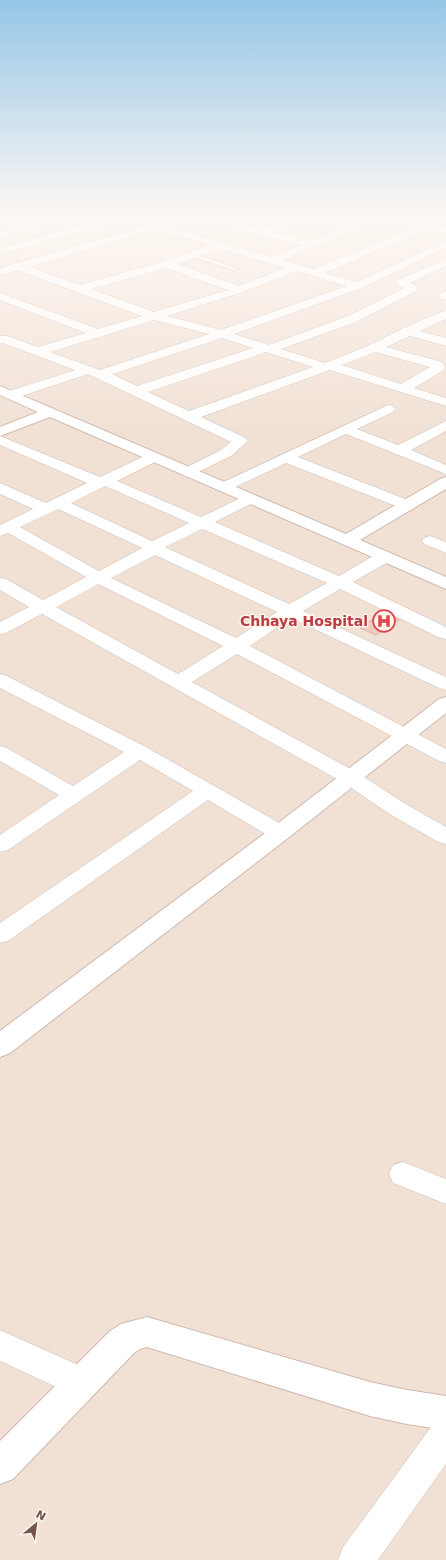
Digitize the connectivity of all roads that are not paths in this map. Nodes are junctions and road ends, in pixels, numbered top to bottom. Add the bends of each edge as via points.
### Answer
1 (73, 287) edge
2 (88, 287) edge
3 (230, 287) edge
4 (247, 287) edge
5 (356, 287) edge
6 (409, 287) edge
7 (80, 289) junction
8 (239, 290) junction
9 (0, 296) edge
10 (446, 314) edge
11 (154, 316) junction
12 (408, 331) junction
13 (97, 333) junction
14 (222, 334) junction
15 (1, 339) edge
16 (446, 342) edge
17 (267, 348) junction
18 (374, 348) junction
19 (36, 352) junction
20 (328, 367) junction
21 (94, 372) junction
22 (402, 389) junction
23 (136, 391) junction
24 (6, 393) edge
25 (446, 402) edge
26 (388, 409) dead end
27 (50, 412) junction
28 (189, 416) junction
29 (446, 425) edge
30 (345, 430) junction
31 (0, 432) edge
32 (0, 440) edge
33 (399, 451) junction
34 (154, 457) junction
35 (286, 458) junction
36 (446, 470) edge
37 (188, 472) junction
38 (103, 482) junction
39 (446, 482) edge
40 (224, 487) junction
41 (0, 488) edge
42 (250, 499) junction
43 (407, 505) junction
44 (52, 506) junction
45 (202, 522) junction
46 (4, 529) edge
47 (347, 541) junction
48 (430, 541) dead end
49 (153, 548) junction
50 (446, 548) edge
51 (384, 557) junction
52 (99, 578) junction
53 (339, 582) junction
54 (0, 583) edge
55 (446, 584) edge
56 (42, 607) junction
57 (290, 611) junction
58 (0, 629) edge
59 (446, 634) edge
60 (237, 646) junction
61 (0, 680) edge
62 (179, 681) junction
63 (446, 684) edge
64 (446, 703) edge
65 (404, 736) junction
66 (139, 751) junction
67 (0, 752) edge
68 (446, 757) edge
69 (351, 778) junction
70 (207, 791) junction
71 (74, 795) junction
72 (280, 833) junction
73 (446, 837) edge
74 (2, 840) edge
75 (0, 936) edge
76 (0, 1046) edge
77 (403, 1174) dead end
78 (446, 1192) edge
79 (0, 1345) edge
80 (82, 1383) junction
81 (446, 1413) edge
82 (446, 1435) edge
83 (0, 1466) edge
84 (356, 1560) edge

1 - 7 street
2 - 7 street
3 - 8 street
4 - 8 street
5 - 14 street
6 - 17 street via 412,289 369,311
7 - 11 street
8 - 11 street
9 - 13 street
10 - 12 street
11 - 13 street
11 - 14 street
12 - 16 street
12 - 18 street
13 - 19 street
14 - 17 street
14 - 21 street
15 - 19 street
17 - 20 street
17 - 23 street
18 - 20 street
18 - 22 street via 439,367 438,370
19 - 21 street
20 - 22 street
20 - 28 street
21 - 23 street
21 - 24 street
22 - 25 street
23 - 28 street
24 - 27 street
26 - 30 street
27 - 31 street
27 - 34 street
28 - 37 street via 241,441 226,454
29 - 33 street
30 - 33 street
30 - 35 street
32 - 38 street
33 - 36 street
34 - 37 street
34 - 38 street
35 - 40 street
35 - 43 street
37 - 40 street
38 - 44 street
38 - 45 street
39 - 43 street
40 - 42 street
41 - 44 street
42 - 45 street
42 - 47 street
43 - 47 street
44 - 46 street
44 - 49 street
45 - 49 street
45 - 53 street
46 - 52 street
47 - 51 street
48 - 50 street
49 - 52 street
49 - 57 street
51 - 53 street
51 - 55 street
52 - 56 street
52 - 60 street
53 - 57 street
53 - 59 street
54 - 56 street
56 - 58 street
56 - 62 street
57 - 60 street
57 - 63 street
60 - 62 street
60 - 65 street
61 - 66 street
62 - 69 street
64 - 65 street
65 - 68 street
65 - 69 street
66 - 70 street
66 - 71 street
67 - 71 street
69 - 72 street
69 - 73 street
70 - 72 street
70 - 75 street
71 - 74 street
72 - 76 street
77 - 78 street
79 - 80 street
80 - 81 street via 122,1342 133,1335 147,1332 333,1390 414,1409
80 - 83 street
82 - 84 street

